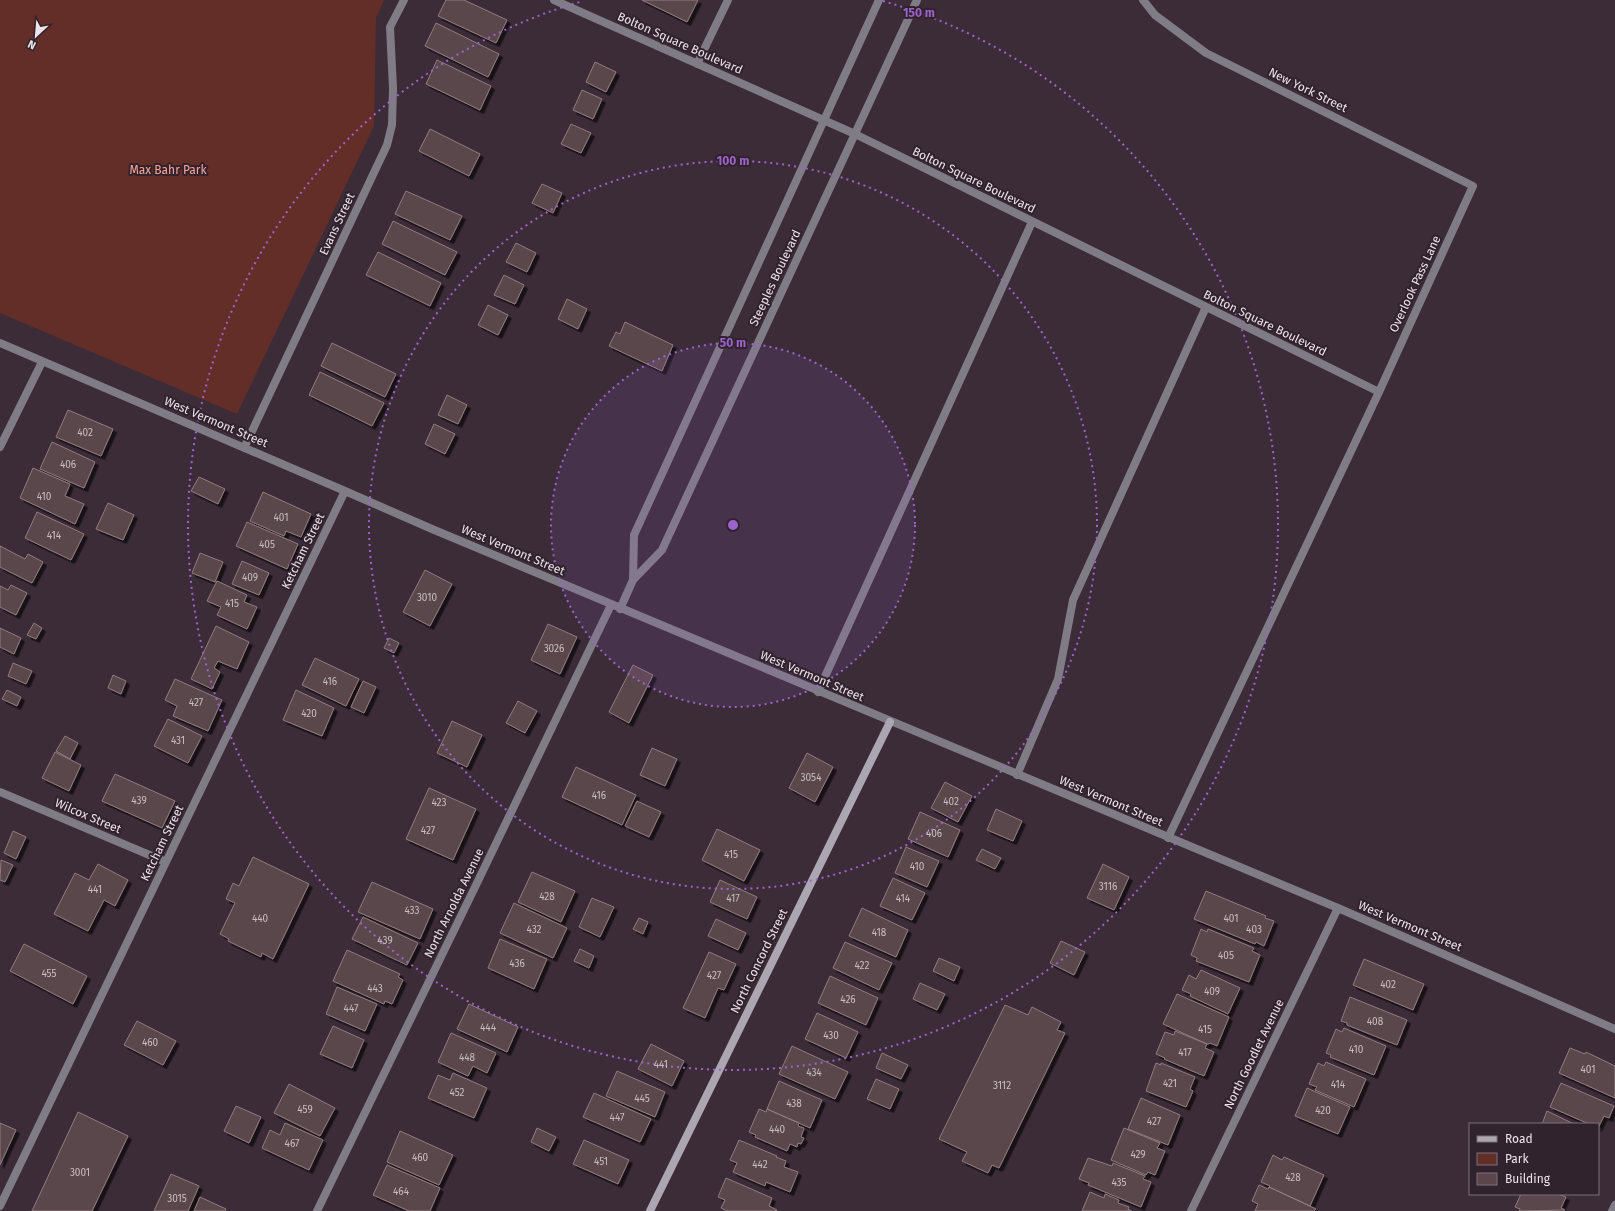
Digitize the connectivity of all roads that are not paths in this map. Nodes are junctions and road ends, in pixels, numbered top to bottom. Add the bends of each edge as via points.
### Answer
1 (404, 0) edge
2 (554, 0) edge
3 (728, 0) edge
4 (879, 0) edge
5 (917, 0) edge
6 (1143, 0) edge
7 (697, 64) junction
8 (824, 120) junction
9 (854, 134) junction
10 (1473, 186) joint
11 (1032, 222) junction
12 (1206, 307) junction
13 (0, 343) edge
14 (42, 362) junction
15 (1379, 392) junction
16 (0, 447) edge
17 (244, 448) junction
18 (345, 491) junction
19 (633, 580) junction
20 (611, 605) junction
21 (620, 609) junction
22 (818, 692) junction
23 (890, 722) junction
24 (1017, 775) junction
25 (0, 792) edge
26 (1168, 838) junction
27 (166, 862) junction
28 (1338, 908) junction
29 (1614, 1027) edge
30 (1615, 1205) edge
31 (0, 1206) edge
32 (317, 1211) edge
33 (650, 1211) edge
34 (1191, 1211) edge
35 (1612, 1211) edge

1 - 17 street, Evans Street via 390,27 393,88 392,125 387,145
2 - 7 street, Bolton Square Boulevard
3 - 7 street
4 - 8 street, Steeples Boulevard
5 - 9 street, Steeples Boulevard
6 - 10 street, New York Street via 1155,15 1206,53
7 - 8 street, Bolton Square Boulevard
8 - 9 street, Bolton Square Boulevard
8 - 19 street, Steeples Boulevard via 634,535
9 - 11 street, Bolton Square Boulevard
9 - 19 street, Steeples Boulevard via 662,550
10 - 15 street, Overlook Pass Lane
11 - 12 street, Bolton Square Boulevard
11 - 22 street
12 - 15 street, Bolton Square Boulevard
12 - 24 street via 1073,600 1058,679
13 - 14 street, West Vermont Street
14 - 16 street
14 - 17 street, West Vermont Street
15 - 26 street, Overlook Pass Lane
17 - 18 street, West Vermont Street
18 - 20 street, West Vermont Street
18 - 27 street, Ketcham Street
19 - 21 street, Steeples Boulevard
20 - 21 street, West Vermont Street
20 - 32 street, North Arnolda Avenue
21 - 22 street, West Vermont Street
22 - 23 street, West Vermont Street
23 - 24 street, West Vermont Street
23 - 33 main road, North Concord Street
24 - 26 street, West Vermont Street
25 - 27 street, Wilcox Street
26 - 28 street, West Vermont Street
27 - 31 street, Ketcham Street
28 - 29 street, West Vermont Street
28 - 34 street, North Goodlet Avenue
30 - 35 street

